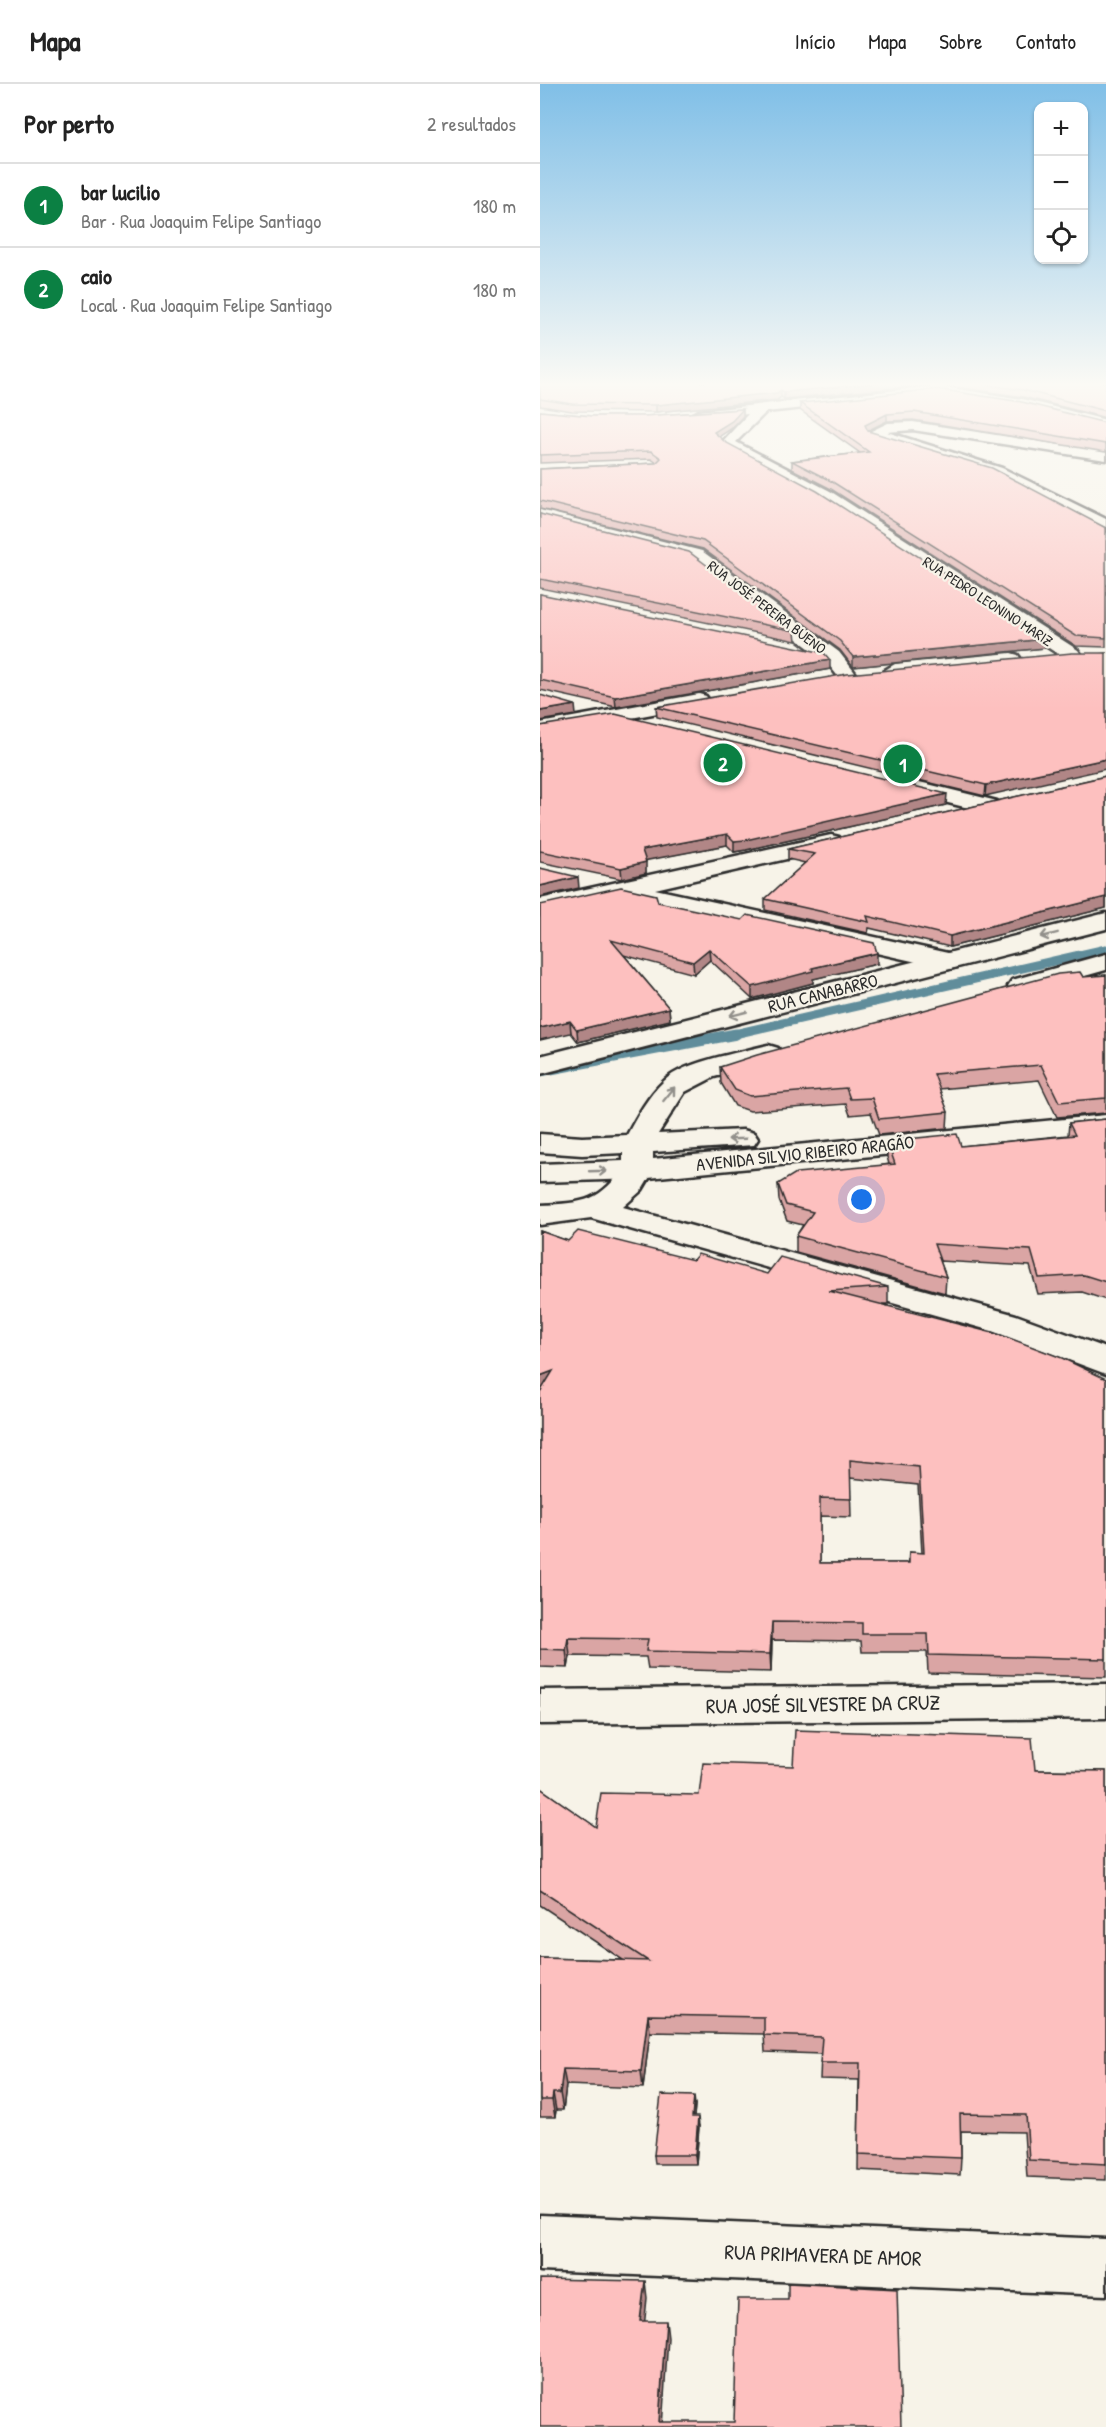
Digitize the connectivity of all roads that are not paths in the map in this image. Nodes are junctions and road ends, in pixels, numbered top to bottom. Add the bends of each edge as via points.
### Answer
1 (819, 491) edge
2 (1040, 491) edge
3 (1066, 504) junction
4 (1106, 510) edge
5 (540, 515) edge
6 (1106, 526) edge
7 (786, 647) edge
8 (1071, 654) junction
9 (1094, 655) edge
10 (832, 656) junction
11 (848, 675) junction
12 (825, 679) edge
13 (723, 696) edge
14 (563, 704) edge
15 (609, 716) junction
16 (540, 729) edge
17 (667, 729) edge
18 (885, 781) edge
19 (945, 816) edge
20 (855, 837) edge
21 (571, 877) edge
22 (622, 889) junction
23 (540, 907) edge
24 (1106, 921) edge
25 (948, 961) junction
26 (1106, 962) edge
27 (992, 994) edge
28 (796, 1046) edge
29 (540, 1065) edge
30 (1106, 1124) edge
31 (540, 1143) edge
32 (582, 1146) junction
33 (540, 1151) edge
34 (638, 1157) junction
35 (540, 1173) edge
36 (594, 1209) junction
37 (540, 1215) edge
38 (1106, 1362) edge
39 (1106, 1701) edge
40 (540, 1707) edge
41 (540, 2243) edge
42 (1106, 2267) edge

1 - 8 street, RUA PEDRO LEONINO MARIZ
2 - 3 street
3 - 4 street
3 - 6 street
5 - 10 street, RUA JOSÉ PEREIRA BUENO via 696,555
7 - 10 street
8 - 9 street
8 - 11 street
10 - 11 street, RUA JOSÉ PEREIRA BUENO
11 - 12 street
13 - 15 street
14 - 15 street
15 - 16 street
15 - 17 street
18 - 19 street via 1000,803
20 - 22 street
21 - 22 street
22 - 23 street
22 - 25 street
24 -> 25 street, RUA CANABARRO
25 -> 29 street, RUA CANABARRO
26 - 27 street
34 -> 28 street via 654,1113 675,1086 704,1071
30 - 34 street, AVENIDA SILVIO RIBEIRO ARAGÃO
31 - 32 street, AVENIDA SILVIO RIBEIRO ARAGÃO
32 - 33 street
32 - 34 street, AVENIDA SILVIO RIBEIRO ARAGÃO
35 -> 34 street, AVENIDA SILVIO RIBEIRO ARAGÃO
34 - 36 street via 633,1184 619,1198
36 - 37 street
36 - 38 street via 1004,1323
39 - 40 street, RUA JOSÉ SILVESTRE DA CRUZ
41 - 42 street, RUA PRIMAVERA DE AMOR

